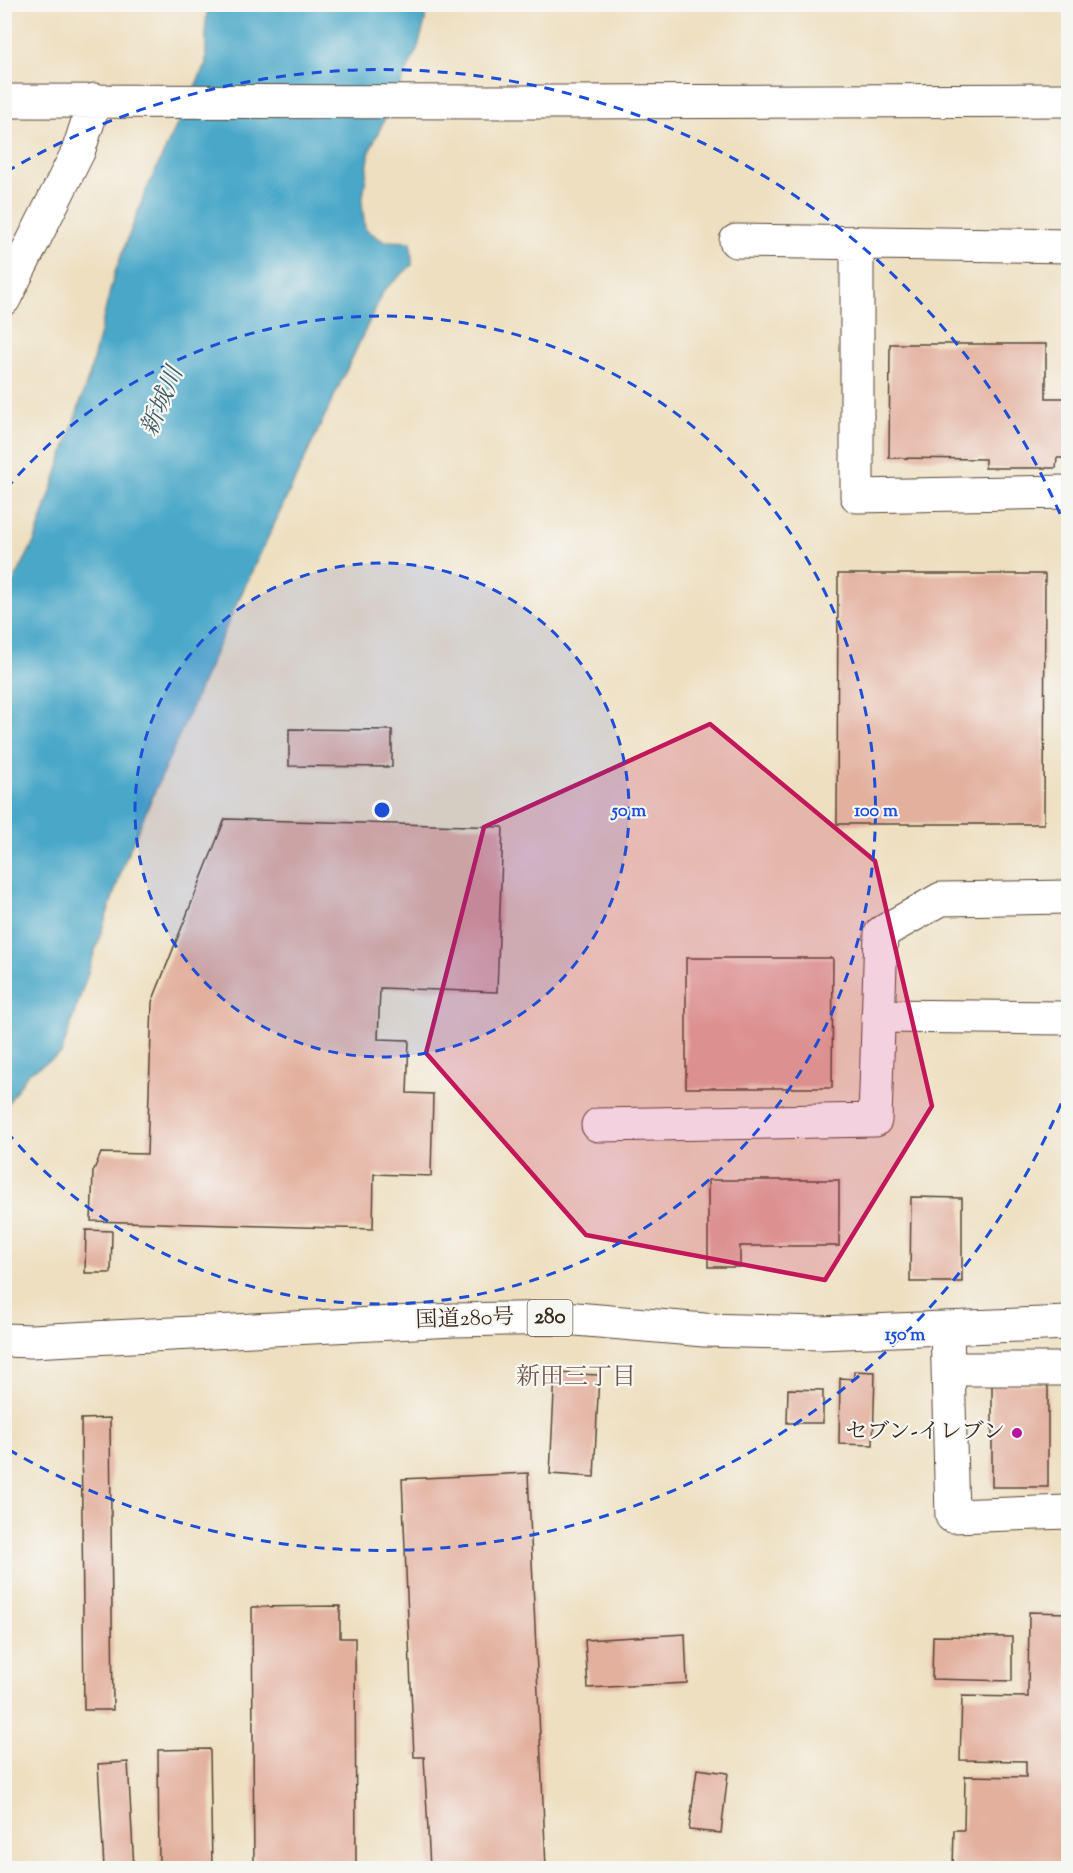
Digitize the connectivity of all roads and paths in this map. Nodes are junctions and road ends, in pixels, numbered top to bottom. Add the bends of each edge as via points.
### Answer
1 (95, 100) junction
2 (1068, 100) edge
3 (4, 101) edge
4 (736, 242) dead end
5 (857, 243) junction
6 (1068, 246) edge
7 (4, 299) edge
8 (1068, 492) edge
9 (1068, 897) edge
10 (878, 1017) junction
11 (1068, 1018) edge
12 (598, 1125) dead end
13 (1068, 1323) edge
14 (947, 1328) junction
15 (18, 1341) edge
16 (948, 1369) junction
17 (1068, 1369) edge
18 (1068, 1512) edge

1 - 2 main road
1 - 3 main road
1 - 7 main road via 78,152
4 - 5 main road
5 - 6 main road
5 - 8 main road via 857,496
9 - 10 main road via 941,899 881,933
10 - 11 main road
10 - 12 main road via 875,1120
13 - 14 main road, 国道280号 / 280
14 - 15 main road, 国道280号 / 280 via 820,1333 739,1331 542,1318
14 - 16 main road
16 - 17 main road
16 - 18 main road via 952,1516

